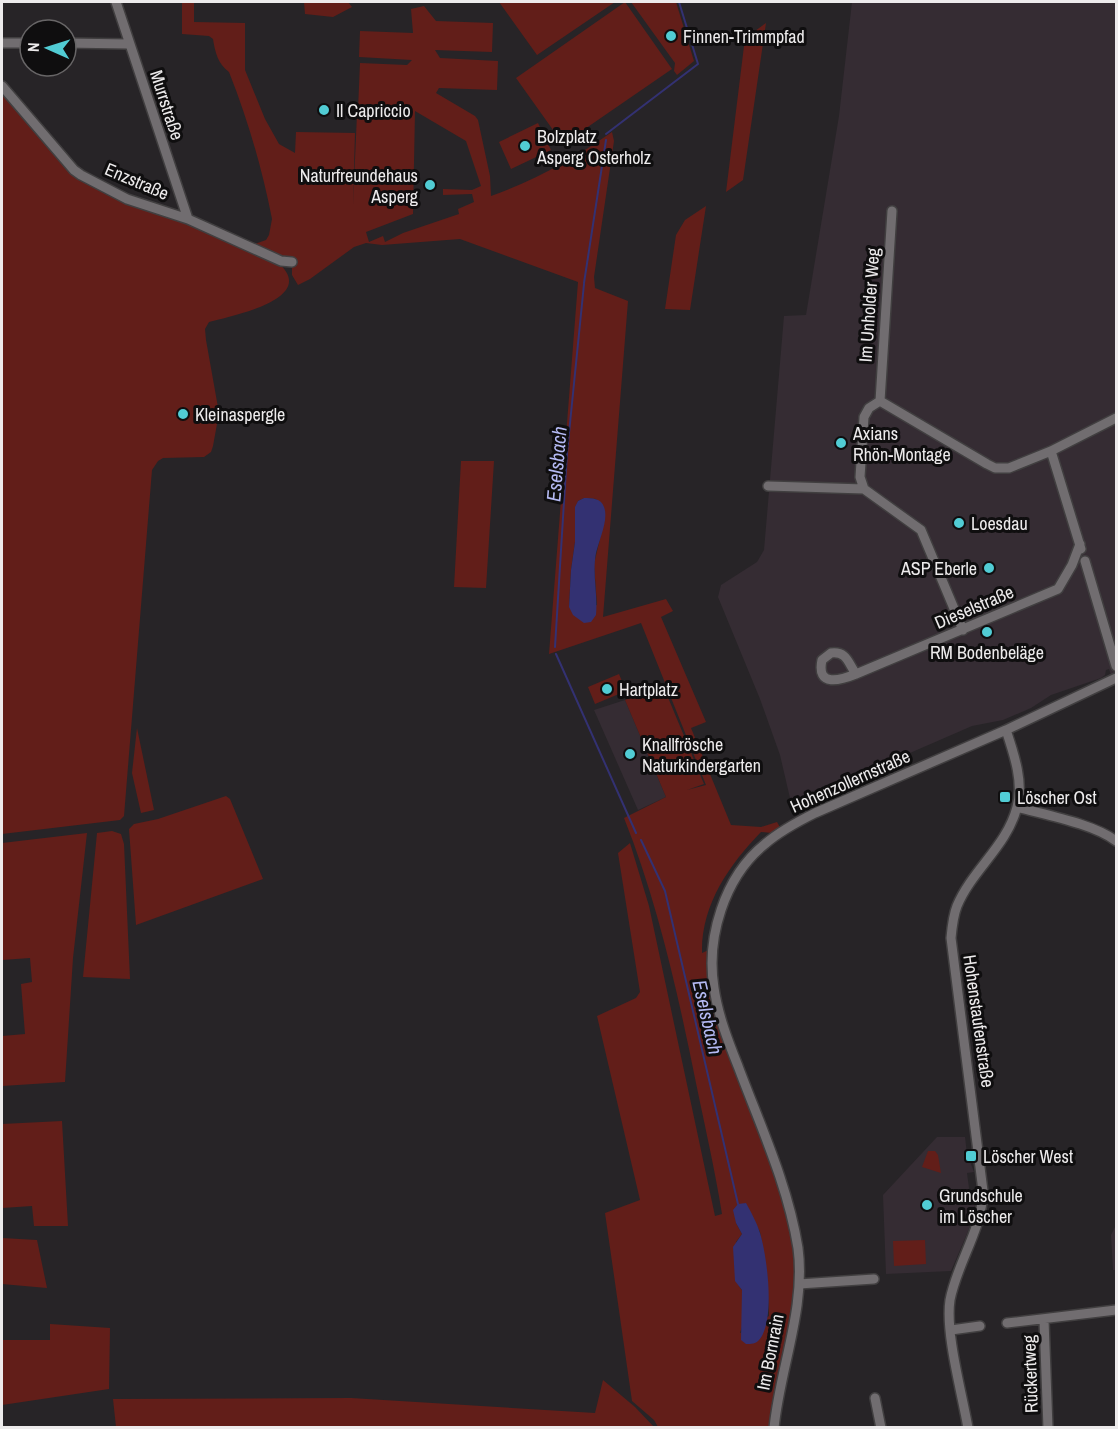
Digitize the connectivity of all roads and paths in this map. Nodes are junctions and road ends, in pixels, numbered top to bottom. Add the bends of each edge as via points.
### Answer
1 (116, 2) edge
2 (2, 43) edge
3 (18, 43) edge
4 (78, 43) edge
5 (129, 44) junction
6 (2, 86) edge
7 (892, 211) dead end
8 (188, 219) junction
9 (292, 262) dead end
10 (879, 400) junction
11 (1116, 418) edge
12 (1051, 451) junction
13 (768, 486) dead end
14 (864, 489) junction
15 (1080, 544) junction
16 (963, 630) junction
17 (1116, 666) edge
18 (856, 674) dead end
19 (1116, 678) edge
20 (1006, 730) junction
21 (1017, 807) junction
22 (1116, 841) edge
23 (874, 1279) dead end
24 (799, 1284) junction
25 (1116, 1310) edge
26 (1044, 1320) junction
27 (1007, 1323) dead end
28 (980, 1326) dead end
29 (951, 1330) junction
30 (875, 1398) dead end
31 (774, 1428) edge
32 (881, 1428) edge
33 (968, 1428) edge
34 (1048, 1428) edge

1 - 5 street, Murrstraße
2 - 3 street
4 - 5 street
5 - 8 street, Murrstraße
6 - 8 street, Enzstraße via 74,170 127,199
7 - 10 street, Im Unholder Weg
8 - 9 street, Enzstraße
10 - 12 street via 995,468 1009,468
10 - 14 street via 864,417 860,477
11 - 12 street
12 - 15 street
13 - 14 street
14 - 16 street via 921,530
15 - 16 street, Dieselstraße via 1058,589
15 - 17 street
16 - 18 street, Dieselstraße
19 - 20 street, Hohenzollernstraße
20 - 21 street, Hohenstaufenstraße via 1018,776
20 - 24 street, Hohenzollernstraße via 786,828 743,867 724,900 713,948 714,989 726,1034 786,1200 798,1247
21 - 22 street via 1091,828
21 - 29 street, Hohenstaufenstraße via 997,848 970,883 954,917 951,938 983,1191 974,1233 952,1292
23 - 24 street
24 - 31 street, Im Bornrain
25 - 26 street
26 - 27 street
26 - 34 street, Rückertweg
28 - 29 street
29 - 33 street, Hohenstaufenstraße
30 - 32 street

